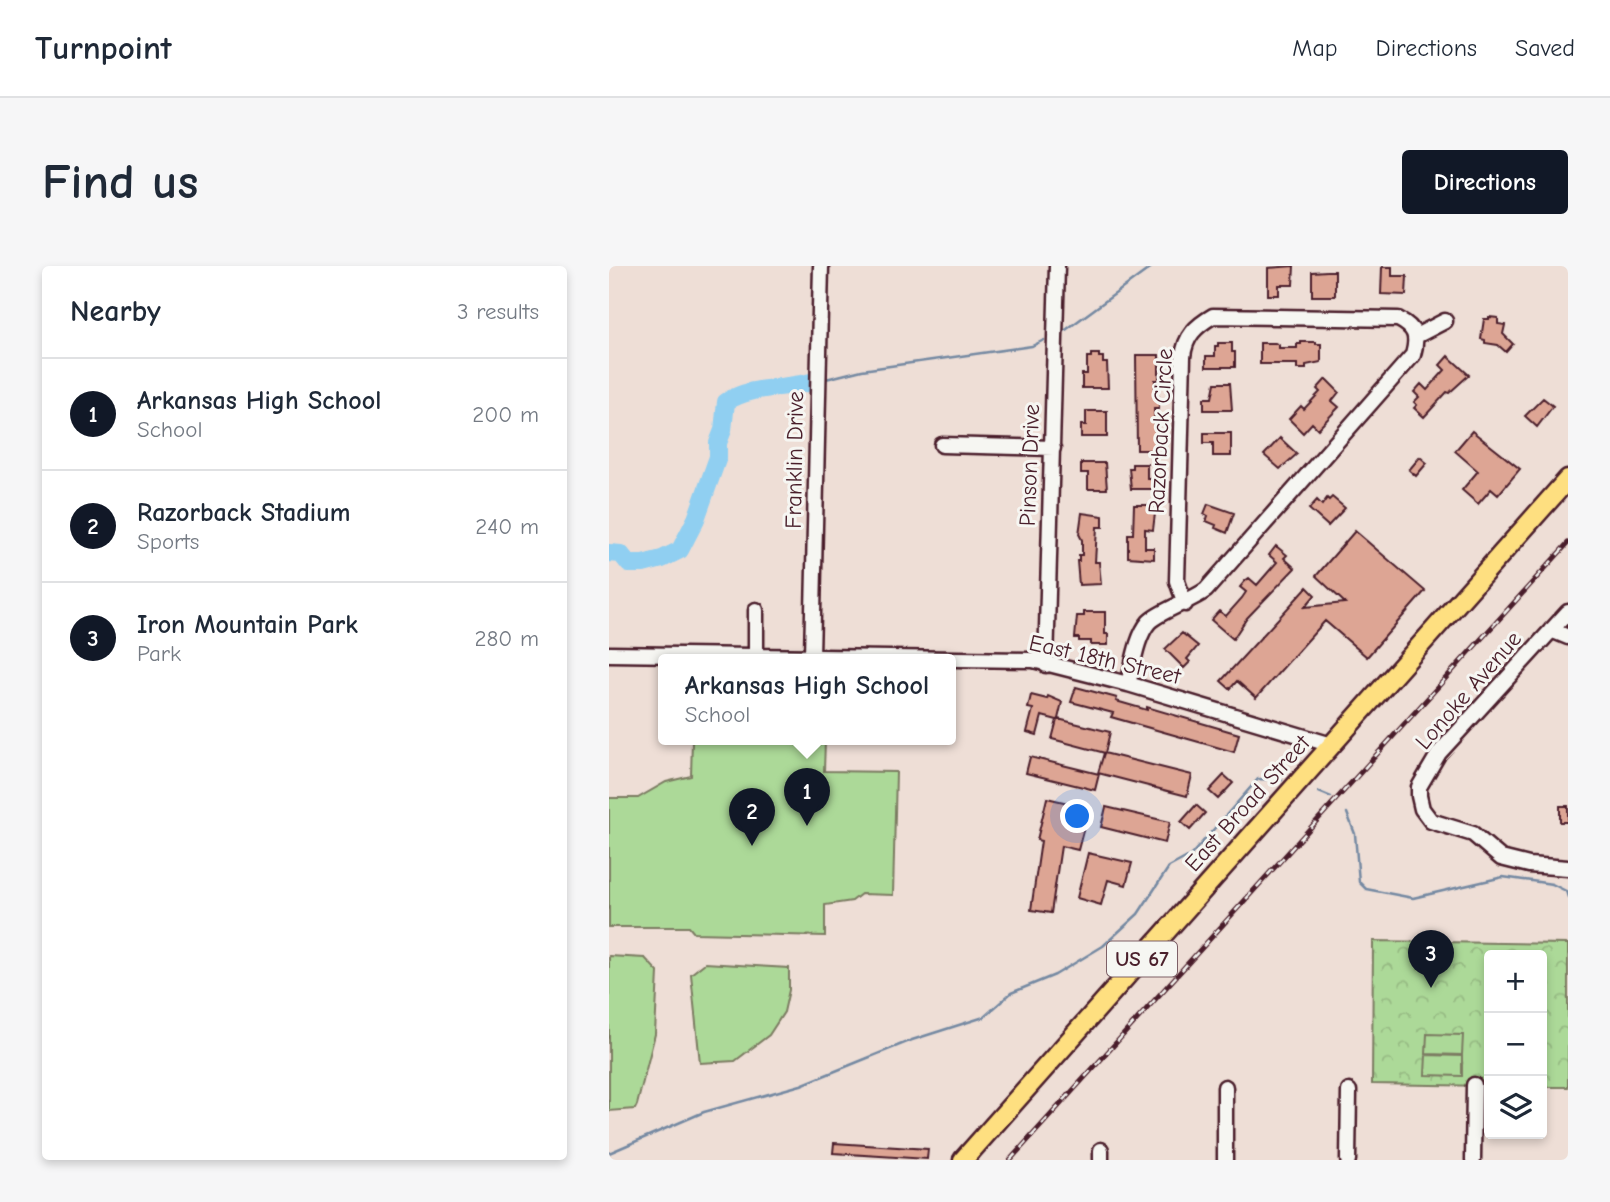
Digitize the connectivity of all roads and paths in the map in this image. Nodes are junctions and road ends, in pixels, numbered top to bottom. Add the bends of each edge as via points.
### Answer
1 (821, 266) edge
2 (1057, 266) edge
3 (1445, 321) dead end
4 (1416, 337) junction
5 (942, 445) dead end
6 (1053, 448) junction
7 (1568, 478) edge
8 (1185, 604) junction
9 (756, 610) dead end
10 (1568, 612) edge
11 (1551, 630) junction
12 (1568, 637) edge
13 (609, 654) edge
14 (756, 654) edge
15 (813, 654) edge
16 (658, 655) edge
17 (956, 659) edge
18 (1046, 665) junction
19 (1128, 684) junction
20 (1332, 745) junction
21 (1568, 868) edge
22 (1474, 1086) dead end
23 (1225, 1087) dead end
24 (1349, 1091) dead end
25 (963, 1160) edge
26 (1225, 1160) edge
27 (1348, 1160) edge
28 (1473, 1160) edge

1 - 15 street, Franklin Drive
2 - 6 street, Pinson Drive
3 - 4 street
4 - 8 street via 1413,355 1206,590
4 - 8 street, Razorback Circle via 1408,324 1398,319 1240,316 1213,316 1189,336 1183,356 1177,581
5 - 6 street
6 - 18 street, Pinson Drive
7 - 20 main road, East Broad Street / US 67
8 - 19 street via 1149,622
9 - 14 street
10 - 11 street, Lonoke Avenue
11 - 12 street
11 - 21 street, Lonoke Avenue via 1439,753 1419,787 1419,796 1431,821 1473,834 1501,858
13 - 16 street, East 18th Street
17 - 18 street, East 18th Street via 1033,660
18 - 19 street, East 18th Street
19 - 20 street, East 18th Street
20 - 25 main road, East Broad Street / US 67
22 - 28 street
23 - 26 street
24 - 27 street

